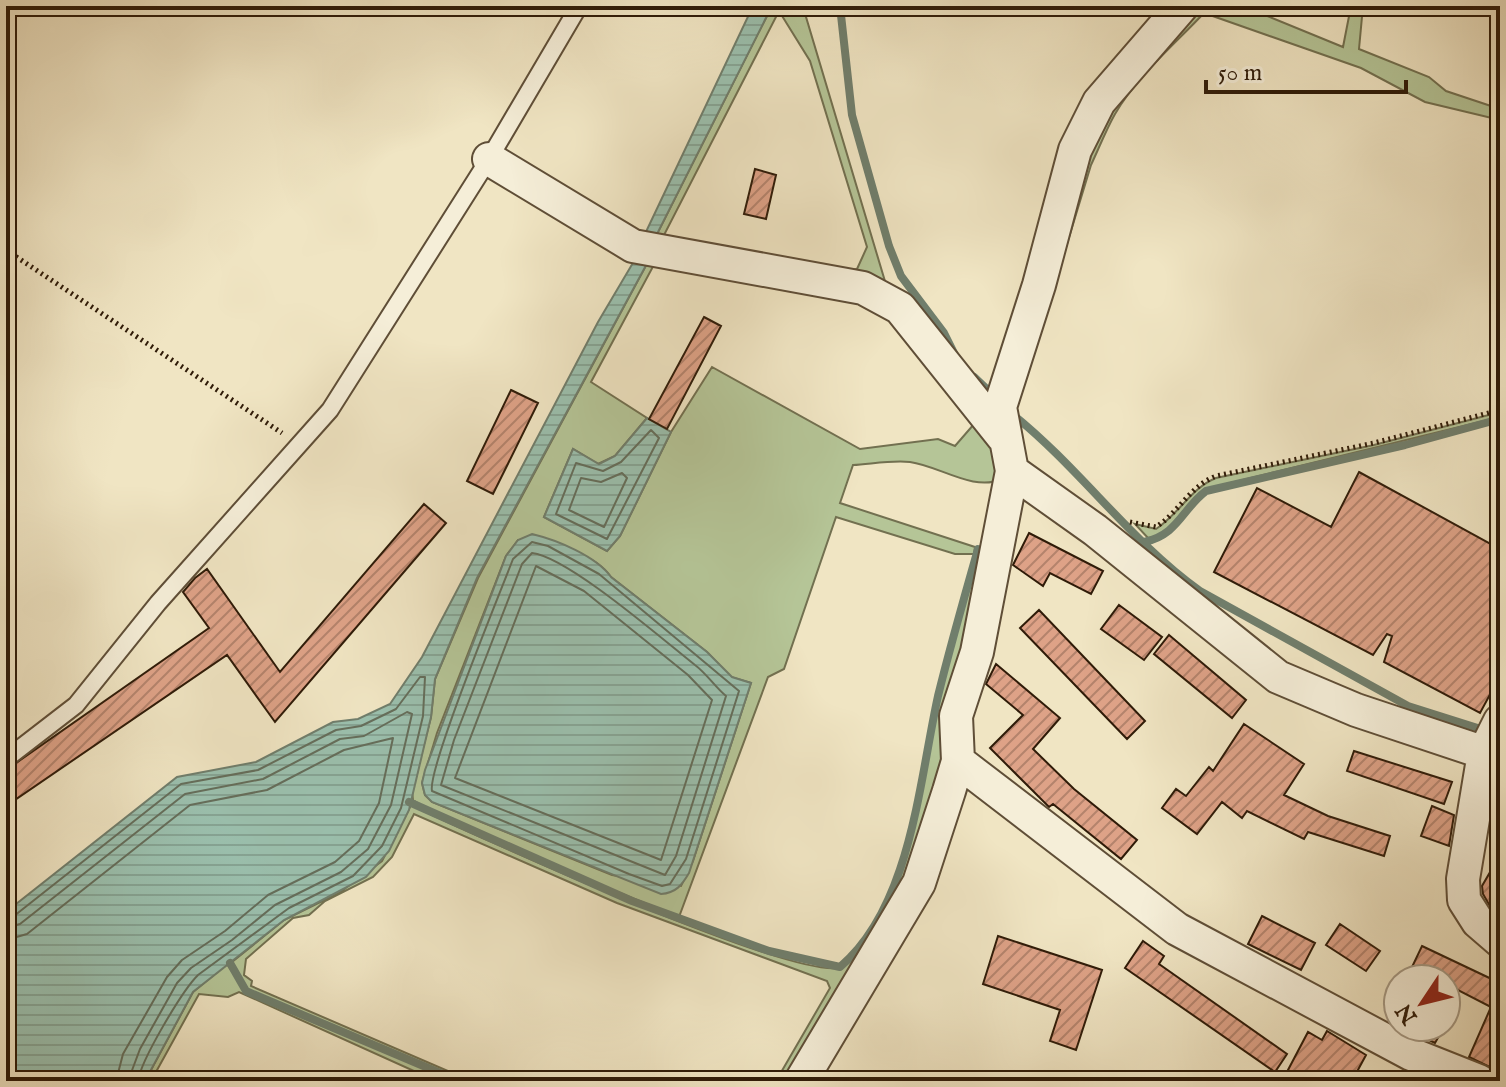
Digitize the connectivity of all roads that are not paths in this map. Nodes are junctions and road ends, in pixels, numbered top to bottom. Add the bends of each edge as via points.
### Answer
1 (579, 6) edge
2 (1182, 6) edge
3 (489, 159) junction
4 (1008, 455) junction
5 (1500, 721) edge
6 (1492, 756) edge
7 (6, 759) edge
8 (958, 761) junction
9 (1500, 941) edge
10 (801, 1081) edge
11 (1479, 1081) edge

1 - 3 lane
2 - 4 street via 1099,102 1075,150 1000,407
3 - 4 street via 633,246 863,288 900,308
3 - 7 lane via 330,410 158,603 76,705
4 - 6 street via 1278,677
4 - 8 street via 977,652 956,716
5 - 6 street
6 - 9 street via 1463,879 1464,900
8 - 10 street via 919,883
8 - 11 street via 1177,929 1411,1054

